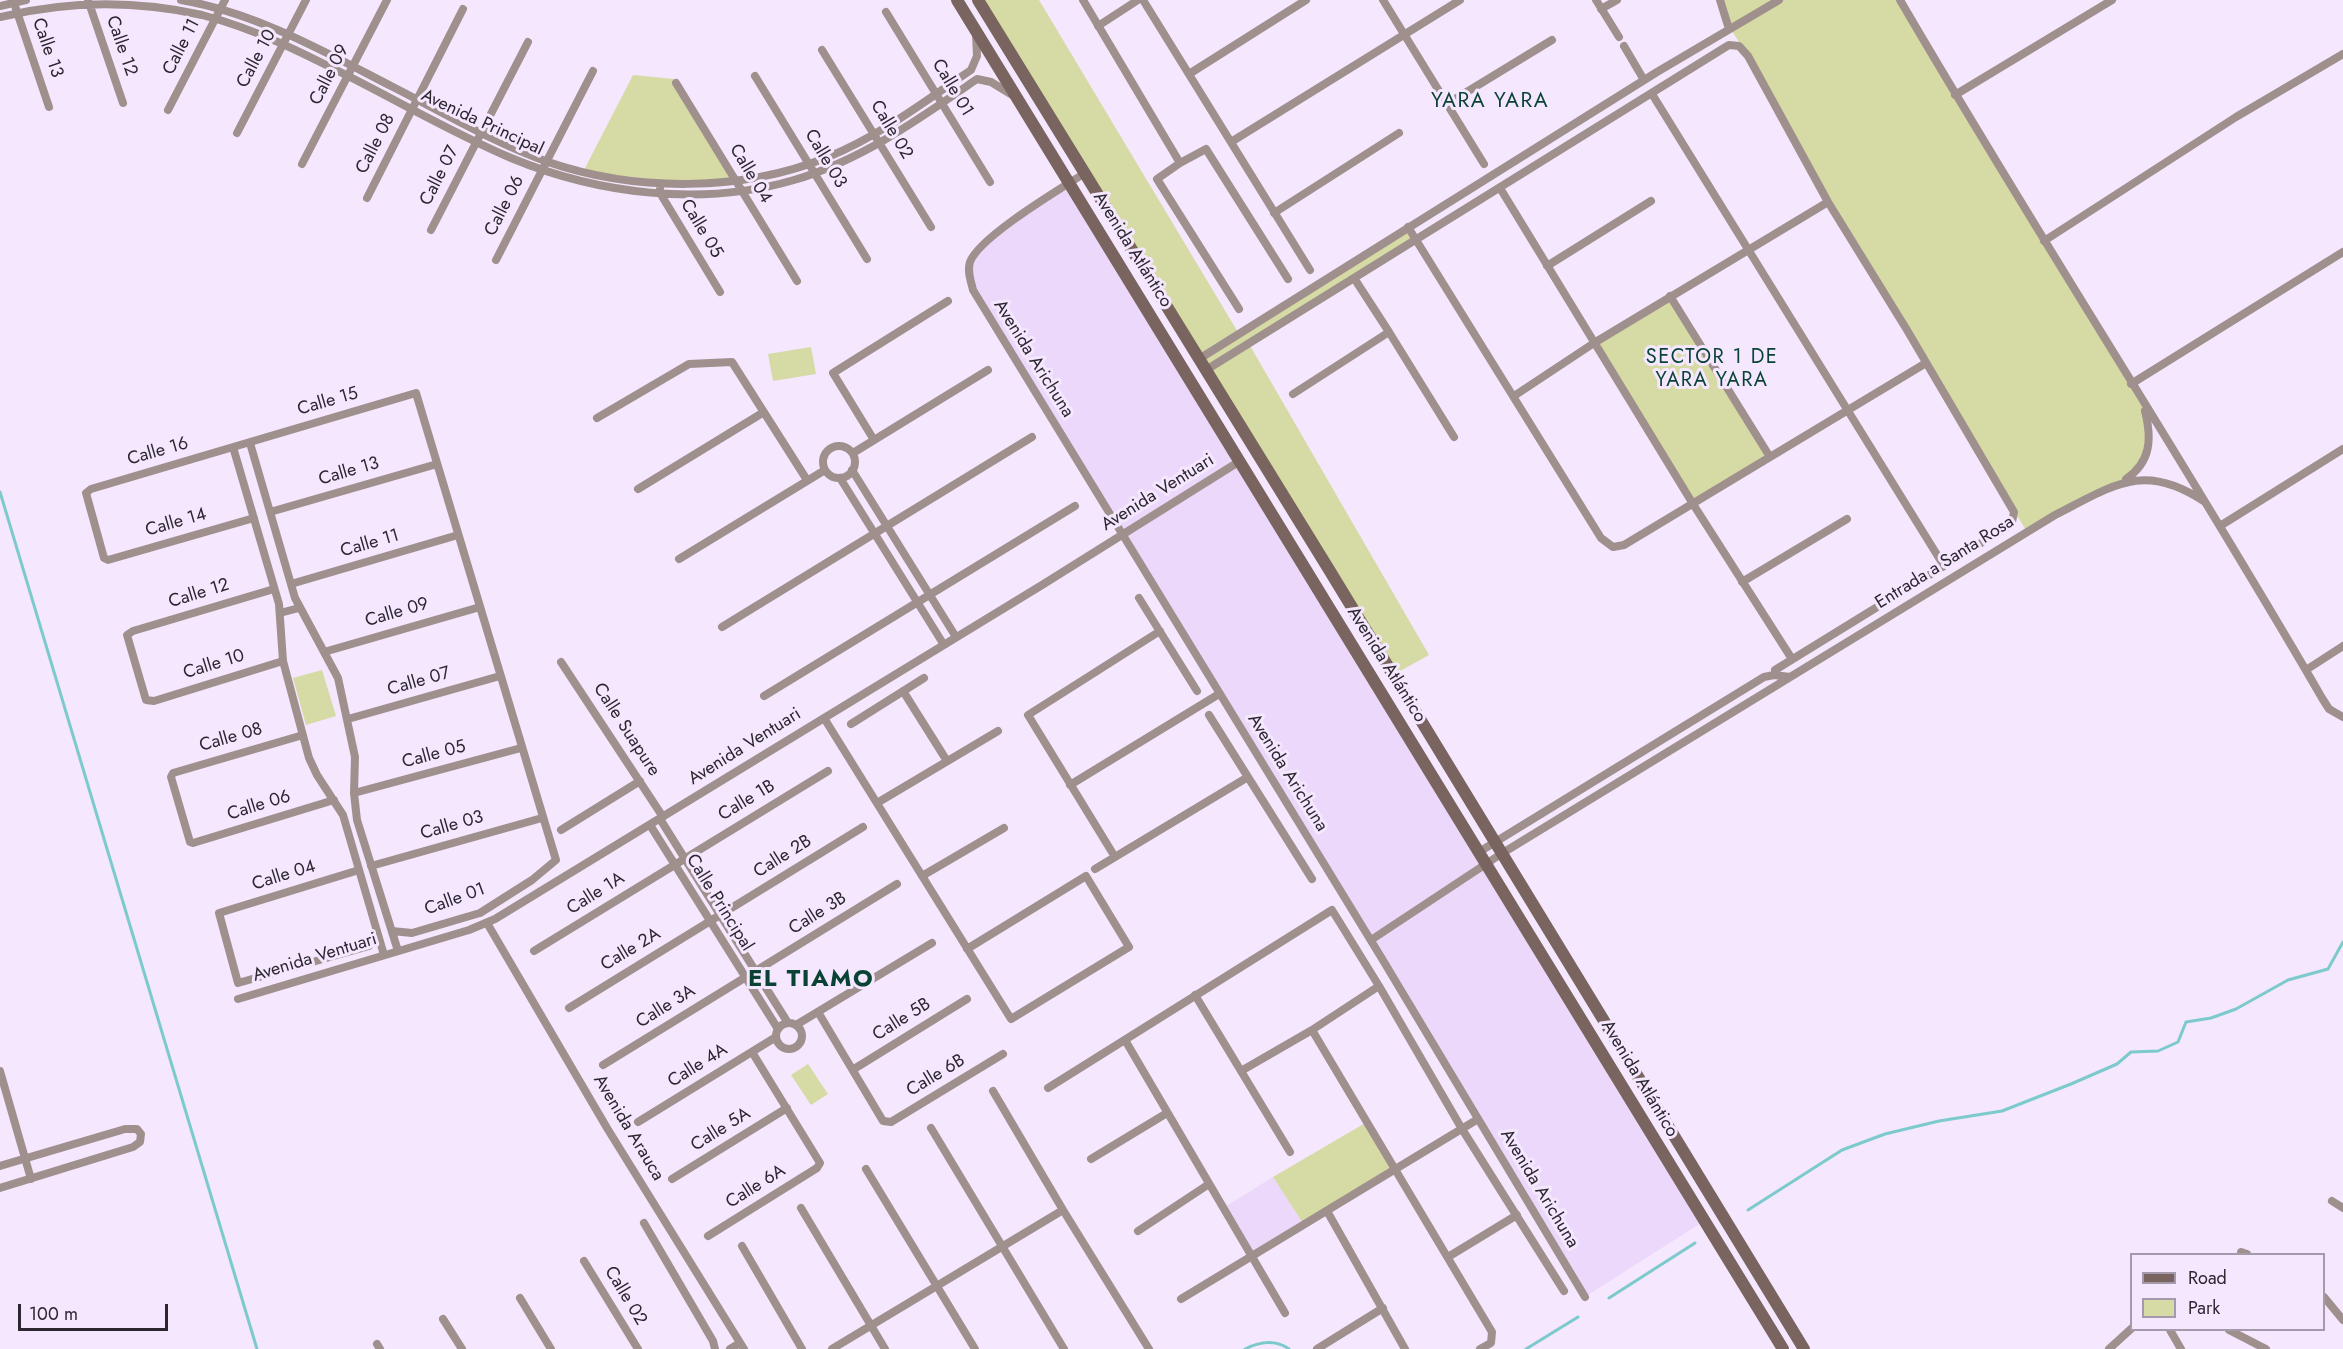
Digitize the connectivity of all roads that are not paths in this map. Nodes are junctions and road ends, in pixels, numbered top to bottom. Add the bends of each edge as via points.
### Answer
1 (26, 0) edge
2 (181, 0) edge
3 (225, 0) edge
4 (306, 0) edge
5 (387, 0) edge
6 (957, 0) edge
7 (978, 0) edge
8 (1083, 0) edge
9 (1143, 0) edge
10 (1306, 0) edge
11 (1383, 0) edge
12 (1460, 0) edge
13 (1596, 0) edge
14 (1617, 0) edge
15 (1720, 0) edge
16 (1779, 0) edge
17 (1900, 0) edge
18 (2112, 0) edge
19 (13, 1) edge
20 (89, 2) edge
21 (0, 6) edge
22 (220, 9) junction
23 (463, 9) dead end
24 (1601, 9) junction
25 (886, 12) dead end
26 (17, 13) junction
27 (0, 17) edge
28 (215, 19) junction
29 (1098, 26) junction
30 (1729, 29) junction
31 (976, 33) junction
32 (289, 34) junction
33 (1404, 35) junction
34 (1619, 37) dead end
35 (1552, 40) dead end
36 (528, 42) dead end
37 (284, 43) junction
38 (1624, 46) dead end
39 (822, 50) dead end
40 (2343, 54) edge
41 (353, 66) junction
42 (593, 71) dead end
43 (1189, 74) junction
44 (348, 76) junction
45 (755, 76) dead end
46 (1644, 80) junction
47 (676, 83) dead end
48 (937, 94) junction
49 (1652, 94) junction
50 (1955, 95) junction
51 (1016, 98) junction
52 (417, 99) junction
53 (942, 103) junction
54 (123, 104) dead end
55 (1447, 104) junction
56 (49, 107) dead end
57 (412, 109) junction
58 (168, 110) dead end
59 (481, 132) junction
60 (237, 133) dead end
61 (874, 134) junction
62 (1399, 134) dead end
63 (476, 141) junction
64 (1231, 142) junction
65 (880, 143) junction
66 (547, 161) junction
67 (1180, 163) junction
68 (302, 164) dead end
69 (809, 164) junction
70 (1484, 164) dead end
71 (542, 170) junction
72 (815, 173) junction
73 (1085, 173) junction
74 (734, 180) junction
75 (661, 182) junction
76 (990, 182) dead end
77 (1069, 183) junction
78 (1500, 188) junction
79 (740, 190) junction
80 (660, 193) junction
81 (367, 198) dead end
82 (1651, 201) dead end
83 (1828, 202) junction
84 (1274, 213) junction
85 (931, 227) dead end
86 (1408, 227) junction
87 (431, 230) dead end
88 (1415, 240) junction
89 (2044, 242) junction
90 (1747, 249) junction
91 (2343, 252) edge
92 (867, 259) dead end
93 (496, 260) dead end
94 (1547, 266) junction
95 (1310, 270) dead end
96 (1354, 278) junction
97 (1288, 279) dead end
98 (797, 281) dead end
99 (720, 292) dead end
100 (1671, 296) junction
101 (948, 301) dead end
102 (1239, 309) dead end
103 (1389, 332) junction
104 (1594, 343) junction
105 (1199, 359) junction
106 (1926, 363) junction
107 (988, 370) dead end
108 (1206, 370) junction
109 (2131, 384) junction
110 (1293, 394) dead end
111 (1514, 396) junction
112 (2144, 405) junction
113 (1846, 411) junction
114 (764, 412) junction
115 (597, 418) dead end
116 (1032, 437) dead end
117 (1454, 438) dead end
118 (874, 440) junction
119 (250, 442) junction
120 (233, 447) junction
121 (2343, 449) edge
122 (853, 453) junction
123 (1770, 457) junction
124 (1240, 461) junction
125 (437, 464) junction
126 (825, 470) junction
127 (852, 470) junction
128 (840, 478) junction
129 (807, 480) junction
130 (2121, 483) junction
131 (638, 489) dead end
132 (2205, 502) junction
133 (1694, 504) junction
134 (1075, 506) dead end
135 (270, 512) junction
136 (254, 518) junction
137 (1847, 519) dead end
138 (888, 525) junction
139 (2220, 526) junction
140 (875, 533) junction
141 (1123, 534) junction
142 (458, 535) junction
143 (679, 559) dead end
144 (108, 560) joint
145 (1944, 567) junction
146 (1742, 582) junction
147 (291, 584) junction
148 (274, 589) junction
149 (930, 594) junction
150 (1139, 598) dead end
151 (917, 602) junction
152 (480, 607) junction
153 (299, 608) junction
154 (280, 613) junction
155 (722, 627) dead end
156 (1160, 631) junction
157 (956, 637) junction
158 (944, 645) junction
159 (2343, 646) edge
160 (324, 652) junction
161 (1792, 659) junction
162 (283, 661) junction
163 (561, 662) dead end
164 (1775, 670) dead end
165 (2306, 670) junction
166 (500, 676) junction
167 (1791, 677) junction
168 (924, 678) dead end
169 (903, 691) junction
170 (1197, 691) dead end
171 (1219, 694) junction
172 (764, 696) dead end
173 (154, 701) joint
174 (1209, 715) dead end
175 (1701, 716) junction
176 (2343, 717) edge
177 (824, 718) junction
178 (348, 719) junction
179 (851, 724) dead end
180 (1707, 728) junction
181 (998, 731) dead end
182 (303, 735) junction
183 (521, 748) junction
184 (947, 761) junction
185 (828, 771) dead end
186 (1248, 777) junction
187 (640, 782) junction
188 (1070, 785) junction
189 (354, 793) junction
190 (334, 800) junction
191 (877, 803) junction
192 (661, 818) junction
193 (542, 819) junction
194 (357, 820) junction
195 (346, 823) junction
196 (650, 825) junction
197 (862, 827) dead end
198 (1004, 828) dead end
199 (561, 830) dead end
200 (1494, 842) junction
201 (193, 843) joint
202 (1479, 852) junction
203 (1502, 854) junction
204 (1115, 857) junction
205 (684, 858) junction
206 (675, 864) junction
207 (1487, 864) junction
208 (370, 866) junction
209 (1095, 869) dead end
210 (359, 870) junction
211 (922, 876) junction
212 (1312, 879) dead end
213 (897, 884) dead end
214 (720, 915) junction
215 (710, 921) junction
216 (487, 923) junction
217 (392, 931) junction
218 (1371, 940) junction
219 (932, 943) dead end
220 (369, 946) dead end
221 (968, 949) junction
222 (398, 951) junction
223 (534, 951) dead end
224 (384, 955) junction
225 (756, 972) junction
226 (746, 977) junction
227 (1379, 986) junction
228 (1195, 995) junction
229 (238, 999) dead end
230 (967, 999) dead end
231 (569, 1008) dead end
232 (818, 1012) junction
233 (792, 1024) junction
234 (1312, 1029) junction
235 (777, 1033) junction
236 (1125, 1040) junction
237 (752, 1052) junction
238 (1003, 1054) dead end
239 (603, 1065) dead end
240 (854, 1069) junction
241 (0, 1071) edge
242 (1241, 1071) junction
243 (1048, 1088) dead end
244 (993, 1091) dead end
245 (787, 1108) junction
246 (1167, 1113) junction
247 (1478, 1119) junction
248 (638, 1122) dead end
249 (932, 1128) dead end
250 (1462, 1129) junction
251 (1290, 1152) dead end
252 (25, 1158) junction
253 (1091, 1159) dead end
254 (0, 1166) edge
255 (866, 1169) dead end
256 (1395, 1170) junction
257 (31, 1179) junction
258 (672, 1179) dead end
259 (1209, 1184) junction
260 (0, 1188) edge
261 (2332, 1201) dead end
262 (801, 1208) dead end
263 (2343, 1208) edge
264 (1063, 1210) junction
265 (1327, 1211) junction
266 (1517, 1215) junction
267 (644, 1223) dead end
268 (1138, 1231) dead end
269 (708, 1236) dead end
270 (742, 1246) dead end
271 (1002, 1247) junction
272 (1252, 1257) junction
273 (1448, 1257) junction
274 (584, 1261) dead end
275 (936, 1287) junction
276 (1564, 1291) dead end
277 (1585, 1297) dead end
278 (520, 1298) dead end
279 (2325, 1298) edge
280 (1181, 1299) dead end
281 (1383, 1308) junction
282 (1285, 1312) dead end
283 (443, 1319) dead end
284 (2343, 1320) edge
285 (870, 1326) junction
286 (2130, 1330) edge
287 (2171, 1331) edge
288 (2233, 1331) edge
289 (742, 1346) edge
290 (462, 1349) edge
291 (551, 1349) edge
292 (638, 1349) edge
293 (715, 1349) edge
294 (730, 1349) edge
295 (802, 1349) edge
296 (832, 1349) edge
297 (885, 1349) edge
298 (975, 1349) edge
299 (1064, 1349) edge
300 (1149, 1349) edge
301 (1317, 1349) edge
302 (1405, 1349) edge
303 (1480, 1349) edge
304 (1783, 1349) edge
305 (1804, 1349) edge
306 (2109, 1349) edge
307 (2181, 1349) edge
308 (2266, 1349) edge

1 - 19 street
2 - 22 street, Avenida Principal
3 - 22 street, Calle 11
4 - 32 street, Calle 10
5 - 41 street, Calle 09
6 - 31 main road, Avenida Atlántico
7 - 73 main road, Avenida Atlántico
8 - 29 street
9 - 29 street
9 - 43 street
10 - 43 street
11 - 33 street
12 - 33 street
13 - 24 street
14 - 24 street
15 - 30 street
16 - 30 street
17 - 50 street
18 - 50 street
19 - 21 street
19 - 26 street, Calle 13
20 - 26 street, Avenida Principal
20 - 28 street, Avenida Principal via 143,5
20 - 54 street, Calle 12
22 - 28 street, Calle 11
22 - 32 street, Avenida Principal
23 - 52 street, Calle 08
24 - 34 street
25 - 48 street, Calle 01
26 - 27 street, Avenida Principal
26 - 56 street, Calle 13
28 - 37 street, Avenida Principal
28 - 58 street, Calle 11
29 - 67 street
30 - 46 street
31 - 48 street, Avenida Principal via 977,56 971,70
31 - 51 main road, Avenida Atlántico
32 - 37 street, Calle 10
32 - 41 street, Avenida Principal
33 - 55 street
33 - 64 street
35 - 55 street
36 - 59 street, Calle 07
37 - 44 street, Avenida Principal
37 - 60 street, Calle 10
38 - 46 street
39 - 61 street, Calle 02
40 - 89 street via 2236,117
41 - 44 street, Calle 09
41 - 52 street, Avenida Principal
42 - 66 street, Calle 06
43 - 64 street
44 - 57 street, Avenida Principal
44 - 68 street, Calle 09
45 - 69 street, Calle 03
46 - 86 street
47 - 74 street, Calle 04
48 - 53 street, Calle 01
48 - 61 street, Avenida Principal
49 - 78 street
49 - 83 street via 1729,45 1739,46
49 - 90 street
50 - 89 street
51 - 53 street, Avenida Principal via 991,82 977,79
51 - 77 main road, Avenida Atlántico
52 - 57 street, Calle 08
52 - 59 street, Avenida Principal
53 - 65 street, Avenida Principal
53 - 76 street, Calle 01
55 - 70 street
57 - 63 street, Avenida Principal
57 - 81 street, Calle 08
59 - 63 street, Calle 07
59 - 66 street, Avenida Principal
61 - 65 street, Calle 02
61 - 69 street, Avenida Principal
62 - 84 street
63 - 71 street, Avenida Principal
63 - 87 street, Calle 07
64 - 84 street
65 - 72 street, Avenida Principal
65 - 85 street, Calle 02
66 - 71 street, Calle 06
66 - 75 street, Avenida Principal via 592,174
67 - 97 street via 1206,149
67 - 102 street via 1157,179
69 - 72 street, Calle 03
69 - 74 street, Avenida Principal
71 - 80 street, Avenida Principal via 588,183
71 - 93 street, Calle 06
72 - 79 street, Avenida Principal
72 - 92 street, Calle 03
73 - 77 street
73 - 105 main road, Avenida Atlántico
74 - 75 street, Avenida Principal
74 - 79 street, Calle 04
75 - 80 street, Calle 05
77 - 124 main road, Avenida Atlántico
77 - 141 street, Avenida Arichuna via 975,253 969,266 970,279 978,302
78 - 88 street
78 - 94 street
79 - 80 street, Avenida Principal
79 - 98 street, Calle 04
80 - 99 street, Calle 05
82 - 94 street
83 - 90 street
83 - 106 street
84 - 95 street
86 - 88 street
86 - 105 street
88 - 96 street
88 - 111 street
89 - 109 street
90 - 100 street
90 - 113 street
91 - 109 street
94 - 104 street
96 - 103 street
96 - 108 street
100 - 104 street
100 - 123 street
101 - 118 street via 833,373
103 - 110 street
103 - 117 street
104 - 111 street
104 - 133 street
105 - 108 main road, Avenida Atlántico
106 - 113 street
106 - 145 street via 2014,512 2007,527
107 - 118 street
108 - 200 main road, Avenida Atlántico
109 - 112 street
111 - 133 street via 1600,538 1608,545 1624,545
112 - 130 street via 2149,435 2146,458 2137,472
112 - 132 street
113 - 123 street
113 - 145 street
114 - 115 street via 732,362 689,364
114 - 129 street
114 - 131 street
116 - 138 street
118 - 122 street
119 - 120 street, Calle 15
119 - 125 street, Calle 15 via 416,393
119 - 135 street
120 - 136 street
120 - 144 street, Calle 16 via 86,493 104,558
121 - 139 street
122 - 126 street via 844,446 829,450 823,459
122 - 127 street
123 - 133 street
124 - 141 street, Avenida Ventuari
124 - 202 main road, Avenida Atlántico
125 - 135 street, Calle 13
125 - 142 street
126 - 128 street
126 - 129 street
127 - 128 street
127 - 138 street
128 - 140 street
129 - 143 street
130 - 132 street via 2141,479 2164,481
130 - 167 street, Entrada a Santa Rosa via 2055,515
132 - 139 street
133 - 146 street
134 - 149 street
135 - 147 street
136 - 144 street, Calle 14
136 - 148 street
137 - 146 street
138 - 140 street
138 - 149 street
139 - 165 street
140 - 151 street
140 - 155 street
141 - 157 street, Avenida Ventuari
141 - 171 street, Avenida Arichuna
142 - 147 street, Calle 11
142 - 152 street
145 - 161 street
146 - 161 street
147 - 153 street
148 - 154 street
148 - 173 street, Calle 12 via 127,635 146,700
149 - 151 street
149 - 157 street
150 - 156 street
151 - 158 street
151 - 172 street
152 - 160 street, Calle 09
152 - 166 street
153 - 154 street
153 - 160 street
154 - 162 street
156 - 170 street
156 - 188 street via 1028,715
157 - 158 street, Avenida Ventuari
158 - 177 street, Avenida Ventuari
159 - 165 street
160 - 178 street via 336,674
161 - 164 street
162 - 173 street, Calle 10
162 - 182 street
163 - 187 street, Calle Suapure
165 - 176 street via 2329,709
166 - 178 street, Calle 07
166 - 183 street
167 - 175 street via 1764,676
167 - 180 street, Entrada a Santa Rosa
168 - 169 street
169 - 179 street
169 - 184 street
171 - 188 street
171 - 218 street, Avenida Arichuna
174 - 186 street
175 - 180 street
175 - 200 street
177 - 191 street
177 - 192 street, Avenida Ventuari
178 - 189 street via 356,757
180 - 203 street, Entrada a Santa Rosa
181 - 184 street
182 - 190 street via 312,765
182 - 201 street, Calle 08 via 173,772 171,777
183 - 189 street, Calle 05
183 - 193 street
184 - 191 street
185 - 205 street, Calle 1B
186 - 204 street
186 - 212 street
187 - 192 street, Calle Suapure
187 - 199 street
188 - 204 street
189 - 194 street
190 - 195 street
190 - 201 street, Calle 06
191 - 211 street
192 - 196 street, Avenida Ventuari
192 - 205 street, Calle Principal
193 - 208 street, Calle 03
193 - 217 street, Calle 01 via 554,863 480,913 411,933
194 - 195 street
194 - 208 street
195 - 210 street
196 - 206 street, Calle Principal
196 - 216 street, Avenida Ventuari
197 - 214 street, Calle 2B
198 - 211 street
200 - 202 street
200 - 203 main road, Avenida Atlántico
202 - 207 main road, Avenida Atlántico
203 - 207 street, Entrada a Santa Rosa
203 - 305 main road, Avenida Atlántico
204 - 209 street
205 - 206 street, Calle 1B
205 - 214 street, Calle Principal
206 - 215 street, Calle Principal
206 - 223 street, Calle 1A
207 - 218 street, Entrada a Santa Rosa
207 - 304 main road, Avenida Atlántico
208 - 217 street
210 - 220 street, Calle 04 via 219,913 238,983
210 - 224 street
211 - 221 street
213 - 225 street, Calle 3B
214 - 215 street, Calle 2B
214 - 225 street, Calle Principal
215 - 226 street, Calle Principal
215 - 231 street, Calle 2A
216 - 222 street, Avenida Ventuari
216 - 289 street, Avenida Arauca via 607,1128
217 - 222 street
218 - 247 street, Avenida Arichuna
219 - 232 street
221 - 221 street via 1011,1019 1129,947 1086,876
222 - 224 street, Avenida Ventuari
224 - 229 street, Avenida Ventuari
225 - 226 street, Calle 3B
225 - 233 street, Calle Principal
226 - 235 street, Calle Principal
226 - 239 street, Calle 3A
227 - 228 street via 1332,910
227 - 234 street
227 - 250 street
228 - 236 street
228 - 242 street
230 - 240 street, Calle 5B
232 - 233 street
232 - 240 street
233 - 235 street
233 - 235 street via 803,1036 798,1047 785,1049 778,1044
234 - 242 street
234 - 256 street
235 - 237 street, Calle 4A
236 - 243 street
236 - 246 street
237 - 245 street
237 - 248 street, Calle 4A
238 - 240 street, Calle 6B via 887,1123
241 - 252 street
242 - 251 street
244 - 264 street
245 - 258 street, Calle 5A
245 - 269 street, Calle 6A via 820,1163 817,1168
246 - 253 street
246 - 259 street
247 - 250 street
247 - 277 street, Avenida Arichuna
249 - 271 street
250 - 256 street
250 - 266 street
252 - 254 street
252 - 257 street
252 - 257 street via 128,1128 141,1134 140,1142 133,1147
255 - 275 street
256 - 265 street
256 - 273 street
257 - 260 street
259 - 268 street
259 - 272 street
261 - 263 street
262 - 285 street
264 - 271 street
264 - 300 street
265 - 272 street
265 - 281 street
266 - 273 street
266 - 276 street
267 - 293 street
270 - 295 street
271 - 275 street
271 - 299 street
272 - 280 street
272 - 282 street
273 - 303 street via 1492,1332 1491,1342
274 - 292 street, Calle 02
275 - 285 street
275 - 298 street
278 - 291 street
279 - 284 street
281 - 301 street
281 - 302 street
283 - 290 street
285 - 296 street
285 - 297 street
286 - 306 street
287 - 307 street
288 - 308 street
289 - 294 street

